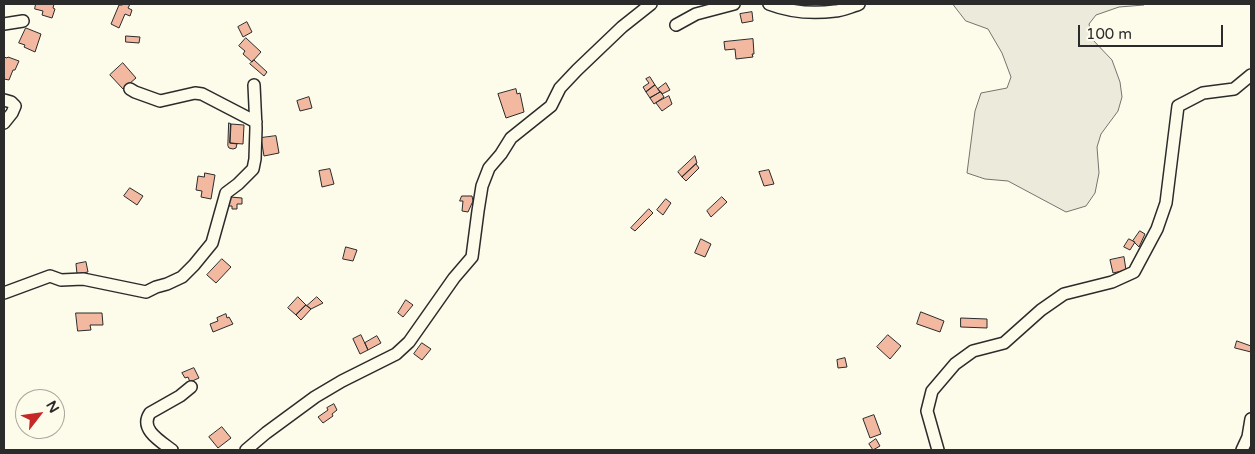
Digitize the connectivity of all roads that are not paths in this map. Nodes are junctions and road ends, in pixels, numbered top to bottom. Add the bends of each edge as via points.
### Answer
1 (651, 4) edge
2 (734, 4) edge
3 (769, 4) edge
4 (859, 4) edge
5 (23, 21) dead end
6 (4, 24) edge
7 (676, 25) dead end
8 (1251, 75) edge
9 (254, 85) dead end
10 (130, 89) dead end
11 (4, 100) edge
12 (256, 122) junction
13 (4, 123) edge
14 (4, 293) edge
15 (192, 387) dead end
16 (1251, 419) edge
17 (172, 450) edge
18 (243, 450) edge
19 (938, 450) edge
20 (1242, 450) edge

1 - 18 street via 577,70 560,88 551,106 512,138 489,168 482,186 472,257 409,342 396,354 315,397
2 - 7 street via 696,14
3 - 4 street via 808,12 836,11
5 - 6 street
8 - 19 street via 1234,89 1203,93 1178,106 1166,203 1157,229 1134,272 1112,282 1064,294 1004,343 973,351 955,364 932,392 926,411
9 - 12 street
10 - 12 street via 160,101 202,94
11 - 13 street via 15,106
12 - 14 street via 253,169 226,193 212,243 182,277 146,292 50,276
15 - 17 street via 147,417 146,426 152,434
16 - 20 street

